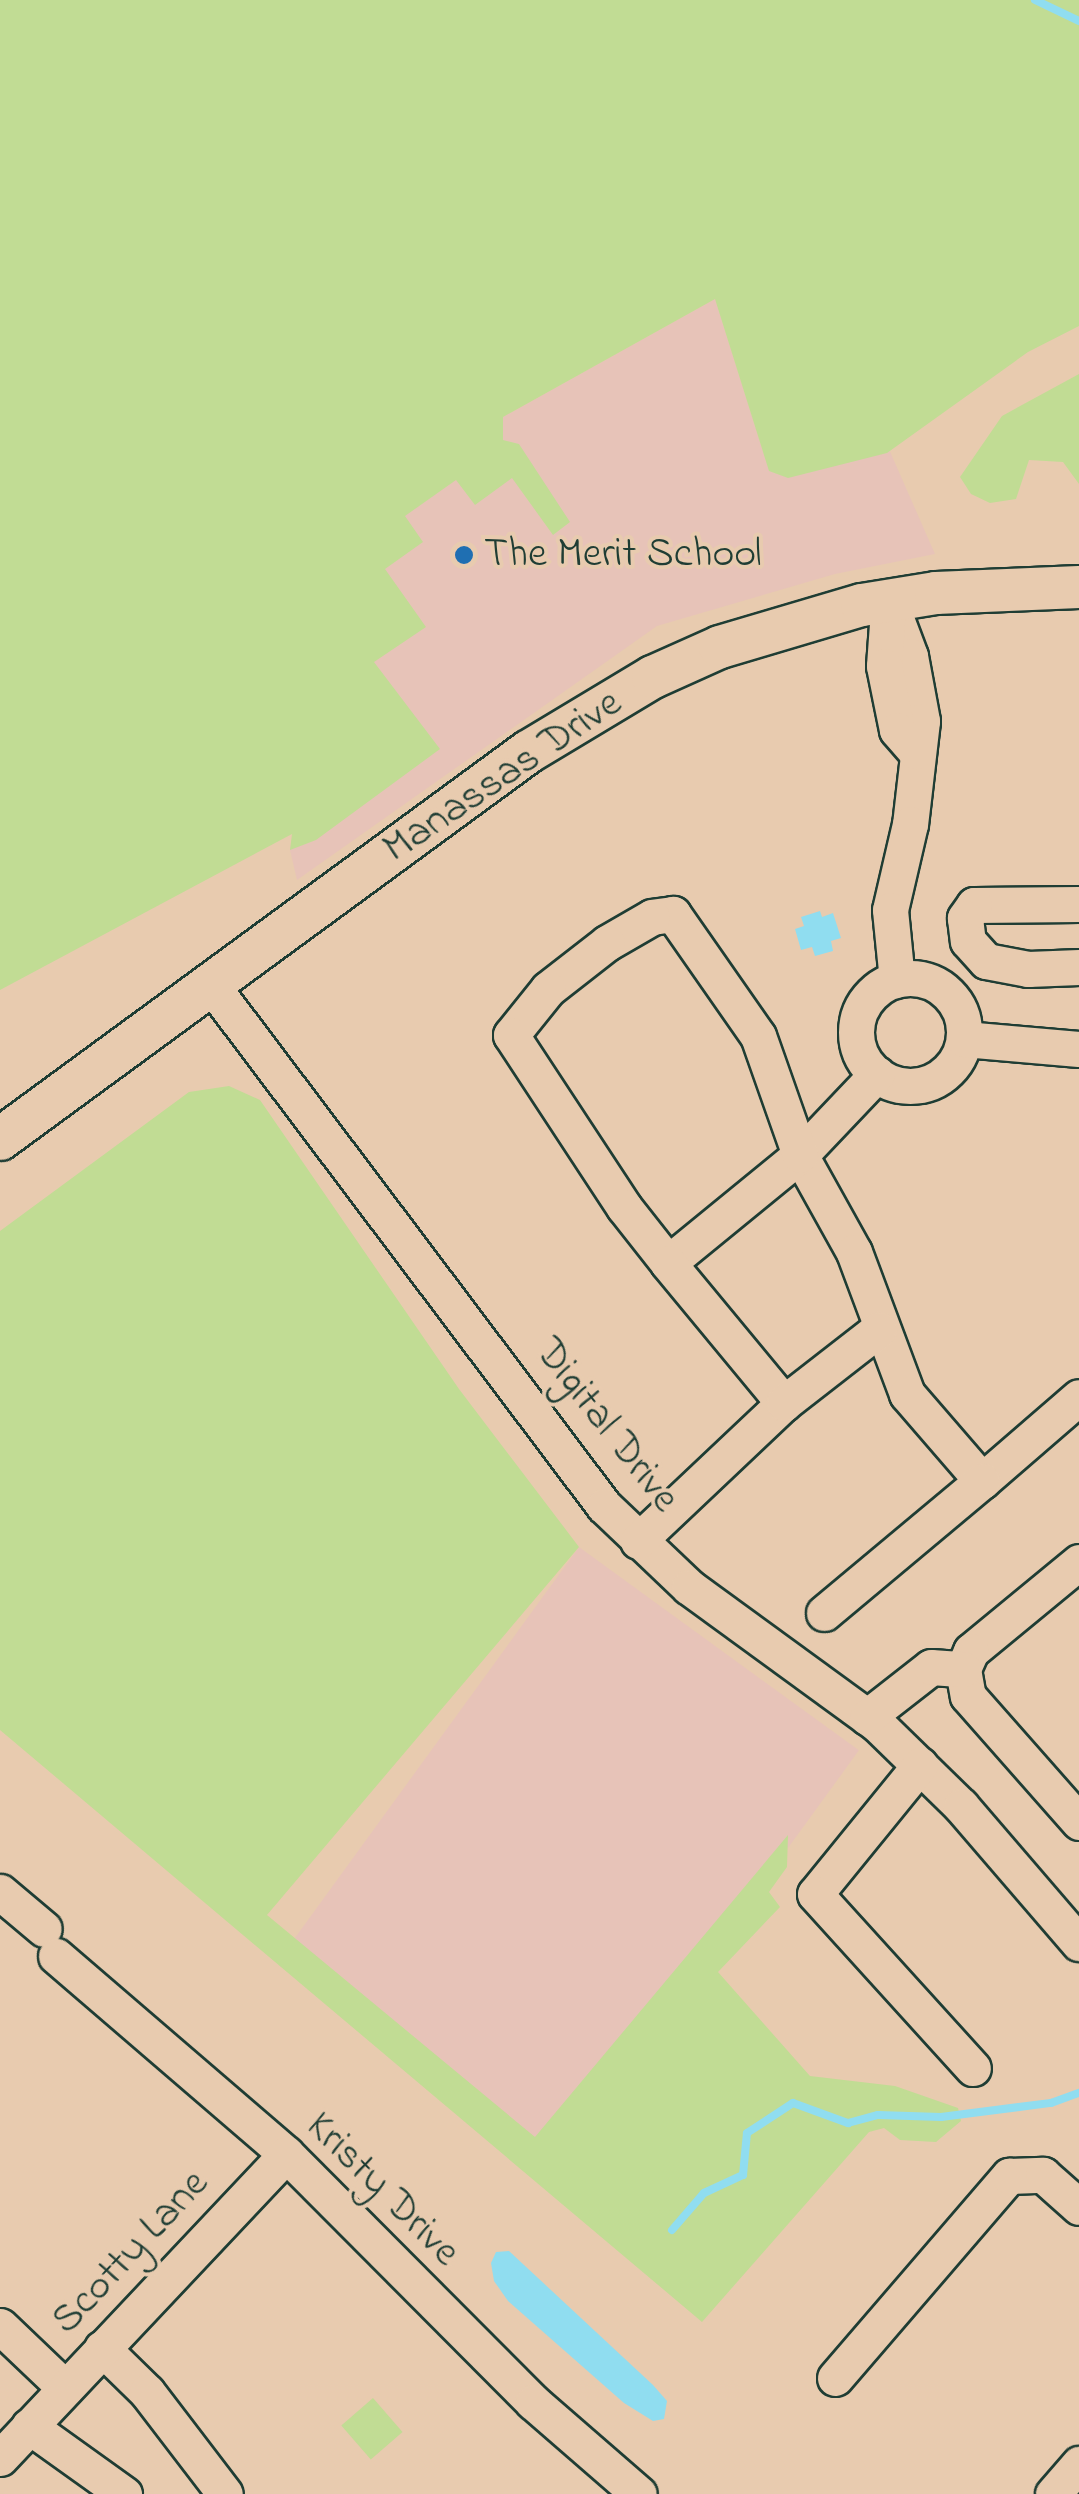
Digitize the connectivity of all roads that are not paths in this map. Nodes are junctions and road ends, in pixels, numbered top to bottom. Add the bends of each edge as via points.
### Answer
1 (1079, 587) edge
2 (889, 600) junction
3 (1079, 904) edge
4 (1079, 967) edge
5 (897, 980) junction
6 (212, 986) junction
7 (964, 1039) junction
8 (1079, 1049) edge
9 (877, 1074) junction
10 (0, 1139) edge
11 (800, 1155) junction
12 (668, 1263) junction
13 (879, 1329) junction
14 (1079, 1397) edge
15 (784, 1403) junction
16 (982, 1481) junction
17 (638, 1542) junction
18 (1079, 1562) edge
19 (824, 1614) dead end
20 (963, 1668) junction
21 (867, 1717) junction
22 (920, 1765) junction
23 (1079, 1822) edge
24 (0, 1892) edge
25 (1079, 1943) edge
26 (973, 2068) dead end
27 (286, 2154) junction
28 (1079, 2208) edge
29 (0, 2326) edge
30 (102, 2348) junction
31 (834, 2378) dead end
32 (65, 2388) junction
33 (29, 2426) junction
34 (0, 2458) edge
35 (1079, 2464) edge
36 (124, 2494) edge
37 (225, 2494) edge
38 (640, 2494) edge
39 (1054, 2494) edge

1 - 2 main road, Manassas Drive
2 - 5 street via 910,656 922,721 914,800 890,910
2 - 6 main road, Manassas Drive via 720,646 582,716
3 - 4 street via 974,905 966,918 968,940 986,961 1028,969
5 - 7 street via 918,978 948,993 958,1006
5 - 9 street via 871,995 856,1027 865,1061
6 - 10 main road, Manassas Drive
6 - 17 street, Digital Drive via 604,1506
7 - 8 street
7 - 9 street via 938,1078 906,1086
9 - 11 street
11 - 12 street
11 - 12 street via 758,1036 673,914 652,917 607,943 548,989 511,1035
11 - 13 street via 854,1252
12 - 15 street
13 - 15 street
13 - 16 street via 906,1394
14 - 16 street
15 - 17 street
16 - 19 street
17 - 21 street, Digital Drive
18 - 20 street via 970,1651
20 - 21 street via 931,1668
20 - 23 street via 968,1696
21 - 22 street, Digital Drive
22 - 25 street, Digital Drive
22 - 26 street via 815,1894
24 - 27 street, Kristy Drive
27 - 30 street, Scotty Lane
27 - 38 street, Kristy Drive via 533,2402
28 - 31 street via 1043,2175 1009,2176
29 - 32 street
30 - 32 street, Scotty Lane
30 - 37 street via 147,2392
32 - 33 street, Scotty Lane
33 - 34 street, Scotty Lane
33 - 36 street
35 - 39 street

